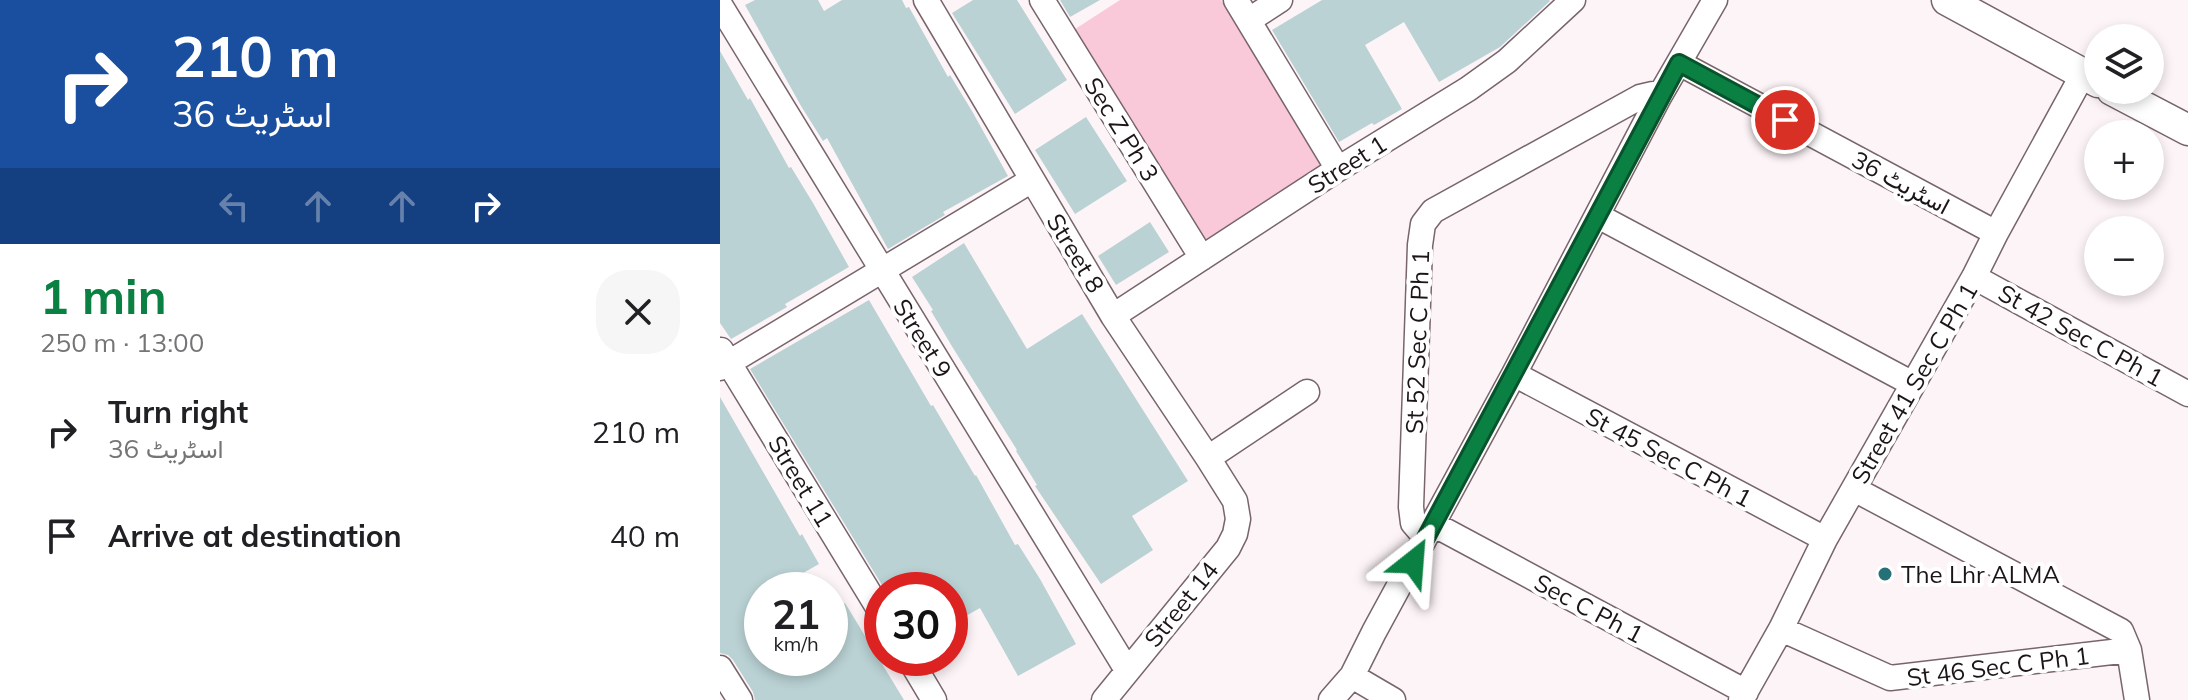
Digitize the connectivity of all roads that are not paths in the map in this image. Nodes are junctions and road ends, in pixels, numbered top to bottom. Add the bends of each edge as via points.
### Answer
1 (1042, 0) edge
2 (1280, 0) edge
3 (1573, 0) edge
4 (1715, 0) edge
5 (1947, 0) edge
6 (1988, 0) edge
7 (929, 1) edge
8 (720, 5) edge
9 (1243, 10) edge
10 (1679, 63) junction
11 (2084, 66) edge
12 (2084, 68) edge
13 (2084, 87) edge
14 (2164, 94) edge
15 (1659, 97) junction
16 (2139, 104) edge
17 (2188, 107) edge
18 (2188, 130) edge
19 (1338, 169) junction
20 (1032, 180) junction
21 (1598, 216) junction
22 (1996, 233) junction
23 (1202, 258) junction
24 (881, 270) junction
25 (1974, 277) junction
26 (1113, 316) junction
27 (723, 359) edge
28 (1514, 374) junction
29 (1913, 384) junction
30 (1307, 392) dead end
31 (2188, 394) edge
32 (1208, 458) junction
33 (1854, 489) junction
34 (1235, 501) joint
35 (1429, 531) junction
36 (1825, 539) junction
37 (864, 585) edge
38 (1781, 629) junction
39 (2129, 650) junction
40 (720, 668) edge
41 (1127, 670) junction
42 (920, 676) edge
43 (1352, 676) junction
44 (1743, 696) edge
45 (740, 700) edge
46 (934, 700) edge
47 (1104, 700) edge
48 (1331, 700) edge
49 (1393, 700) edge
50 (2137, 700) edge

1 - 23 street, Sec Z Ph 3
2 - 9 street
3 - 19 street, Street 1 via 1507,61
4 - 10 street
5 - 12 main road
6 - 11 main road
7 - 20 street, Street 8
8 - 24 street, Street 9
9 - 19 street
10 - 15 street
10 - 22 street, اسٹریٹ 36
13 - 22 street, Street 41 Sec C Ph 1
14 - 17 main road
15 - 21 street
15 - 35 street, St 52 Sec C Ph 1 via 1640,97 1433,211 1423,224 1411,507 1413,523
16 - 18 main road
19 - 23 street, Street 1
20 - 24 street
20 - 26 street, Street 8
21 - 28 street
21 - 29 street
22 - 25 street, Street 41 Sec C Ph 1
23 - 26 street, Street 1
24 - 27 street
24 - 41 street, Street 9
25 - 29 street, Street 41 Sec C Ph 1
25 - 31 street, St 42 Sec C Ph 1
26 - 32 street, Street 8
27 - 37 street, Street 11
28 - 35 street
28 - 36 street, St 45 Sec C Ph 1
29 - 33 street, Street 41 Sec C Ph 1
30 - 32 street
32 - 34 street, Street 8
33 - 36 street, Street 41 Sec C Ph 1
33 - 39 street via 2121,631
34 - 41 street, Street 14 via 1238,519 1228,548
35 - 43 street
35 - 44 street, Sec C Ph 1
36 - 38 street, Street 41 Sec C Ph 1
38 - 39 street, St 46 Sec C Ph 1 via 1890,678
38 - 44 street, Street 41 Sec C Ph 1
39 - 50 street
40 - 45 street
41 - 47 street, Street 14
42 - 46 street
43 - 48 street
43 - 49 street

